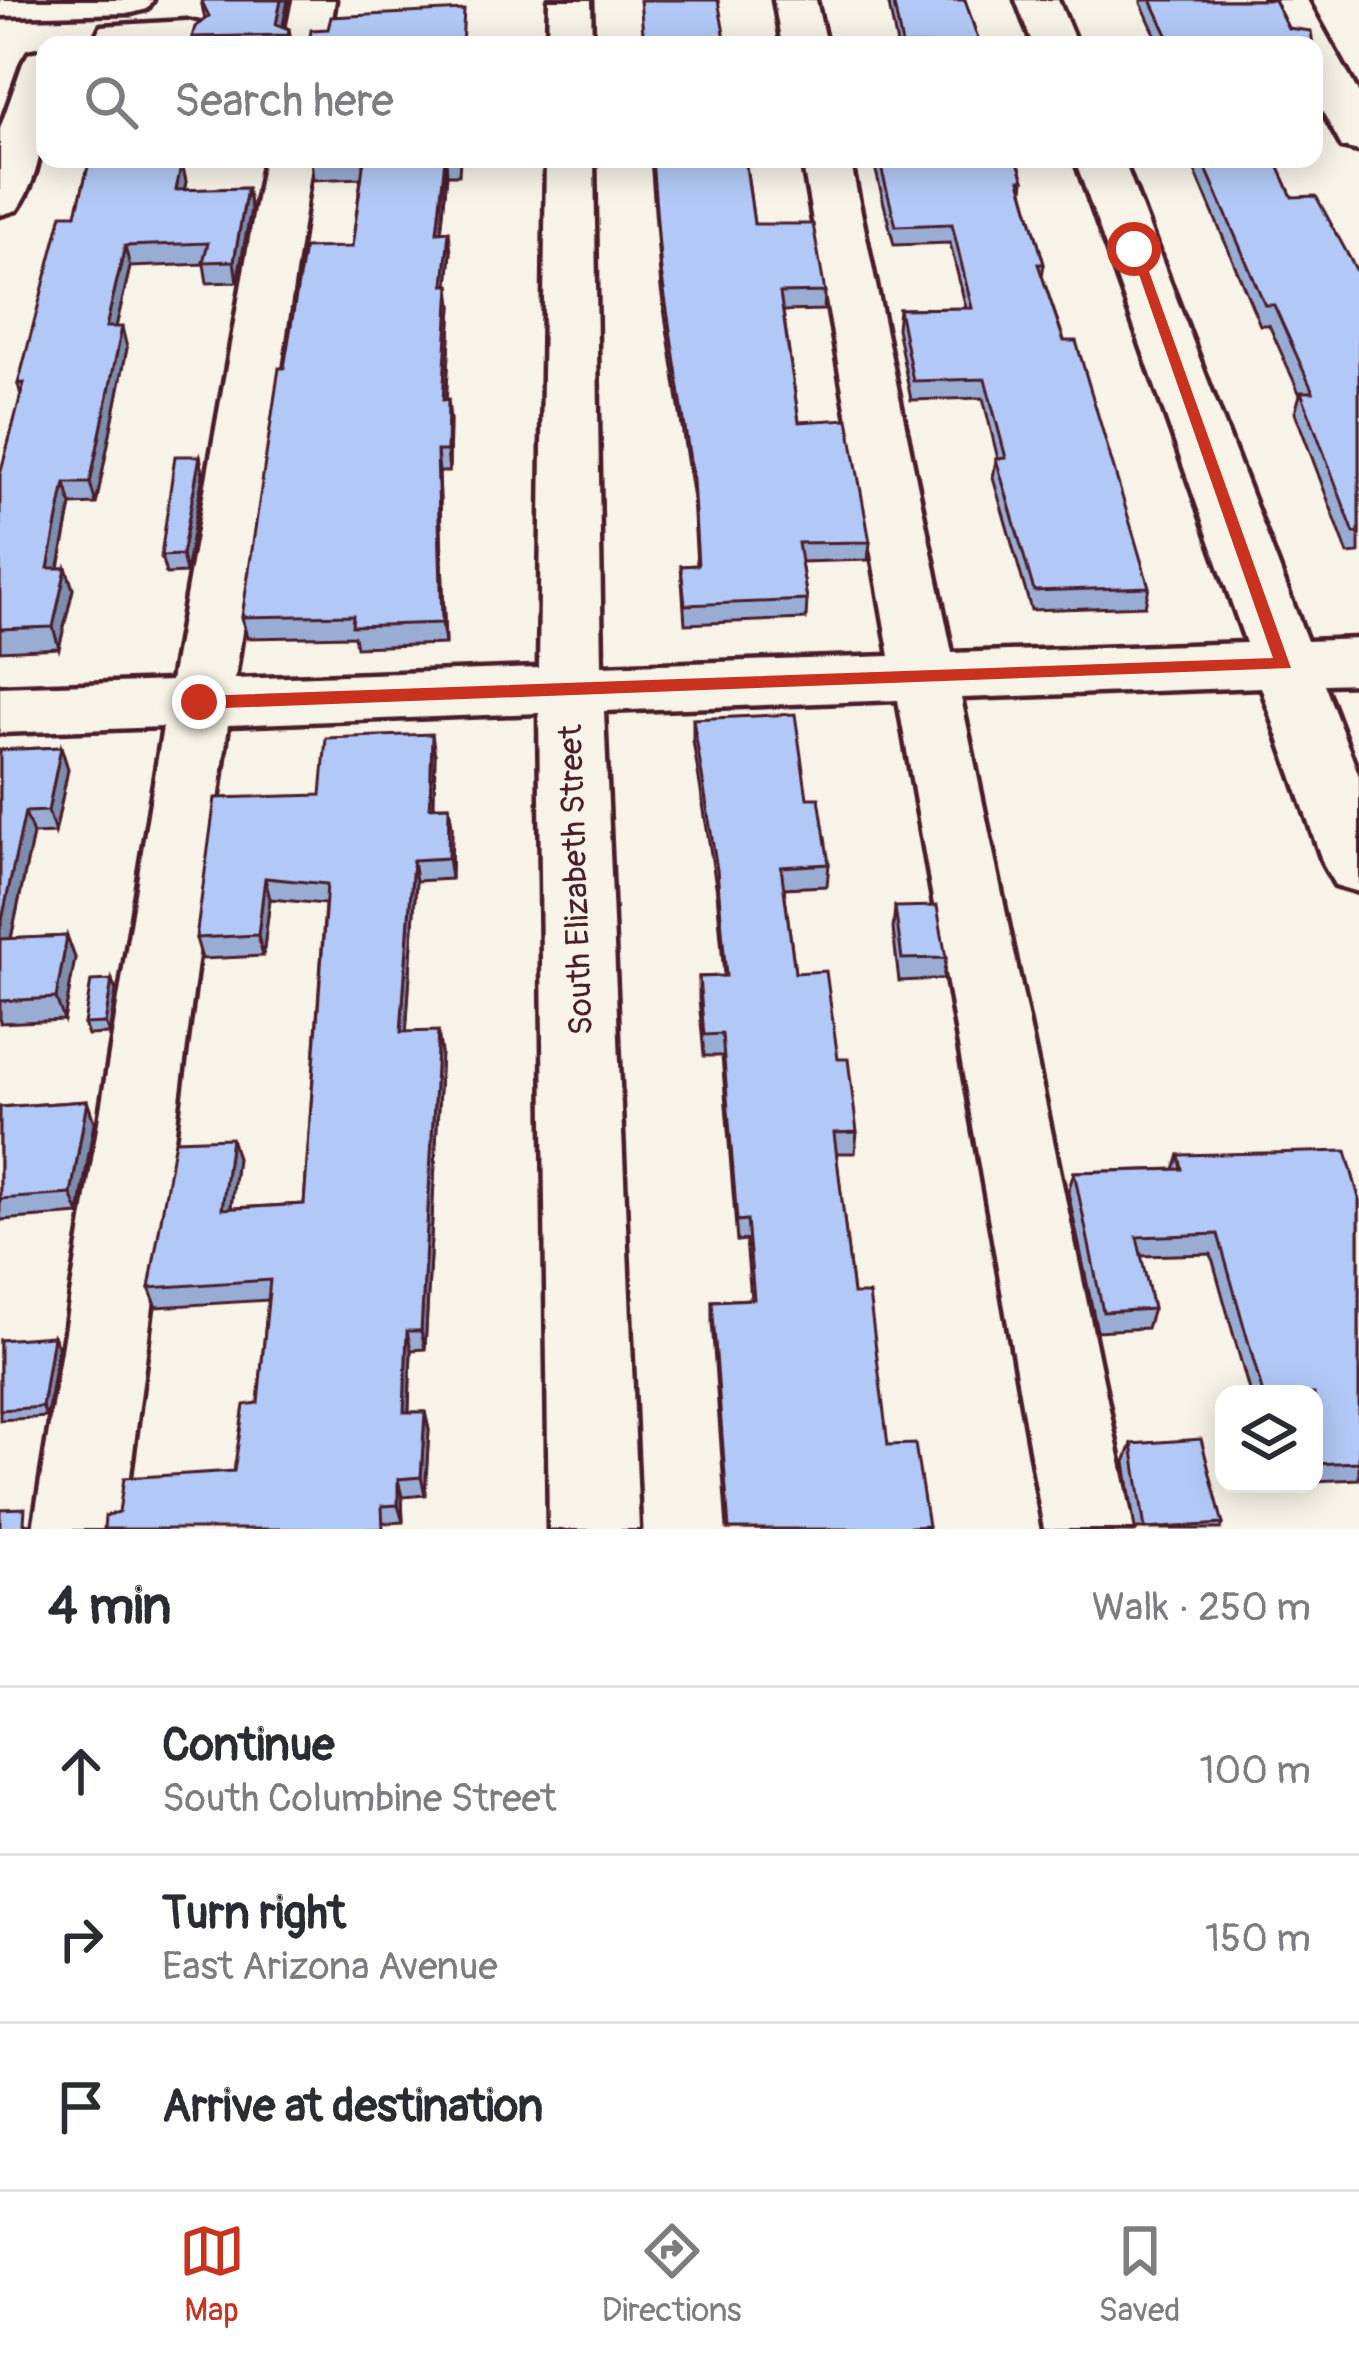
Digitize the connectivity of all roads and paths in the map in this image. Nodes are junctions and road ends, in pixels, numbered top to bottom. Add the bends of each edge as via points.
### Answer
1 (314, 0) edge
2 (570, 0) edge
3 (795, 0) edge
4 (1037, 0) edge
5 (1286, 0) edge
6 (65, 1) edge
7 (0, 3) edge
8 (147, 23) edge
9 (50, 36) edge
10 (308, 36) edge
11 (570, 36) edge
12 (802, 36) edge
13 (1051, 36) edge
14 (1306, 36) edge
15 (36, 68) edge
16 (1323, 69) edge
17 (11, 131) edge
18 (1359, 137) edge
19 (287, 168) edge
20 (570, 168) edge
21 (828, 168) edge
22 (1102, 168) edge
23 (0, 200) edge
24 (1359, 661) edge
25 (1285, 664) junction
26 (926, 676) junction
27 (571, 689) junction
28 (199, 702) junction
29 (0, 710) edge
30 (1359, 866) edge
31 (78, 1529) edge
32 (594, 1529) edge
33 (1089, 1529) edge

1 - 10 street
2 - 11 street
3 - 12 street
4 - 13 street
5 - 14 street
6 - 7 street
6 - 8 street
6 - 9 street
15 - 17 street
16 - 18 street
17 - 23 street
19 - 28 street
20 - 27 street, South Elizabeth Street
21 - 26 street
22 - 25 street
24 - 25 street
25 - 26 street
25 - 30 street
26 - 27 street
26 - 33 street
27 - 28 street
27 - 32 street, South Elizabeth Street
28 - 29 street
28 - 31 street

